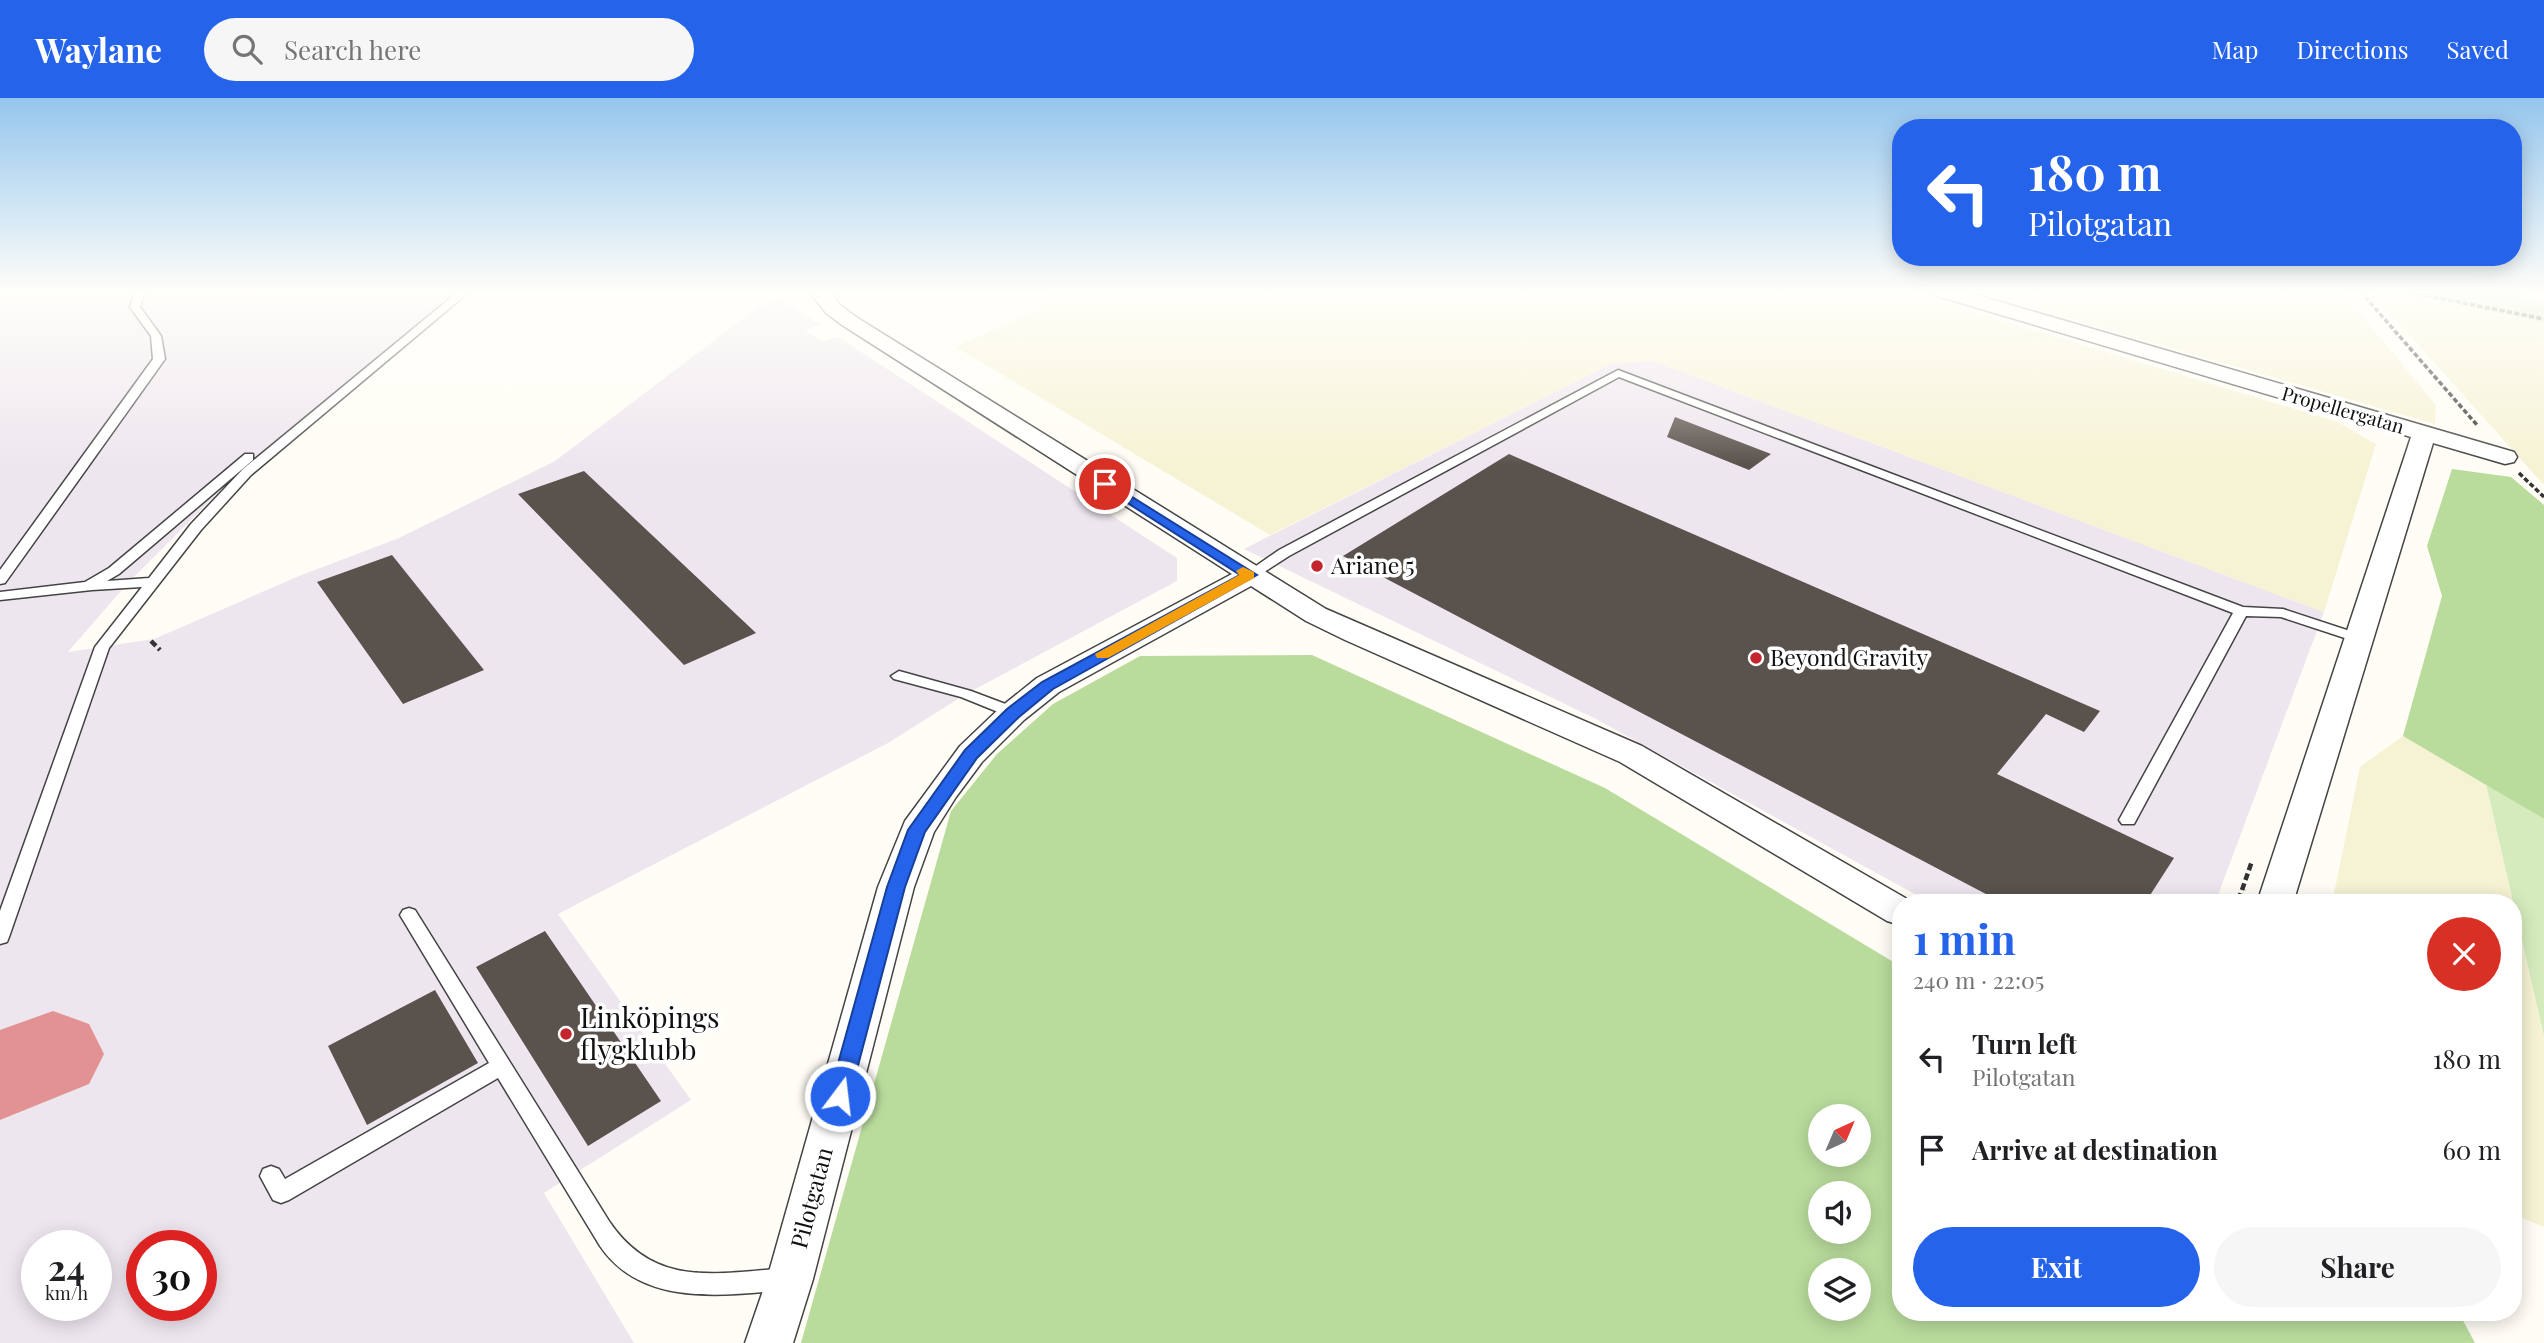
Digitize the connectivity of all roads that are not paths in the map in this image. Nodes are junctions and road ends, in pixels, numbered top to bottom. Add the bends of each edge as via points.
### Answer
1 (160, 349) edge
2 (381, 349) edge
3 (395, 349) edge
4 (893, 349) edge
5 (2137, 349) edge
6 (2424, 434) junction
7 (2505, 457) road end
8 (1250, 575) junction
9 (0, 580) edge
10 (151, 582) junction
11 (89, 586) junction
12 (0, 596) edge
13 (2241, 611) junction
14 (2360, 639) junction
15 (899, 676) dead end
16 (1013, 713) junction
17 (2128, 820) dead end
18 (2278, 894) edge
19 (1892, 906) edge
20 (409, 915) dead end
21 (0, 937) edge
22 (502, 1066) junction
23 (271, 1176) dead end
24 (790, 1279) junction
25 (769, 1343) edge

1 - 9 lane via 159,359
2 - 11 lane via 114,571
3 - 10 lane via 247,472
4 - 8 street
5 - 6 street, Propellergatan
6 - 7 street, Propellergatan
6 - 14 street
8 - 13 lane via 1618,373
8 - 16 street, Pilotgatan via 1048,685
8 - 19 street via 1371,642 1630,754
10 - 11 lane
10 - 21 lane via 102,648
11 - 12 lane
13 - 14 lane via 2283,613
13 - 17 lane
14 - 18 street
15 - 16 lane via 966,694
16 - 24 street, Pilotgatan via 971,754 917,830 896,887
20 - 22 lane
22 - 23 lane via 281,1193
22 - 24 lane via 601,1228 619,1253 645,1273 689,1285
24 - 25 street, Pilotgatan

